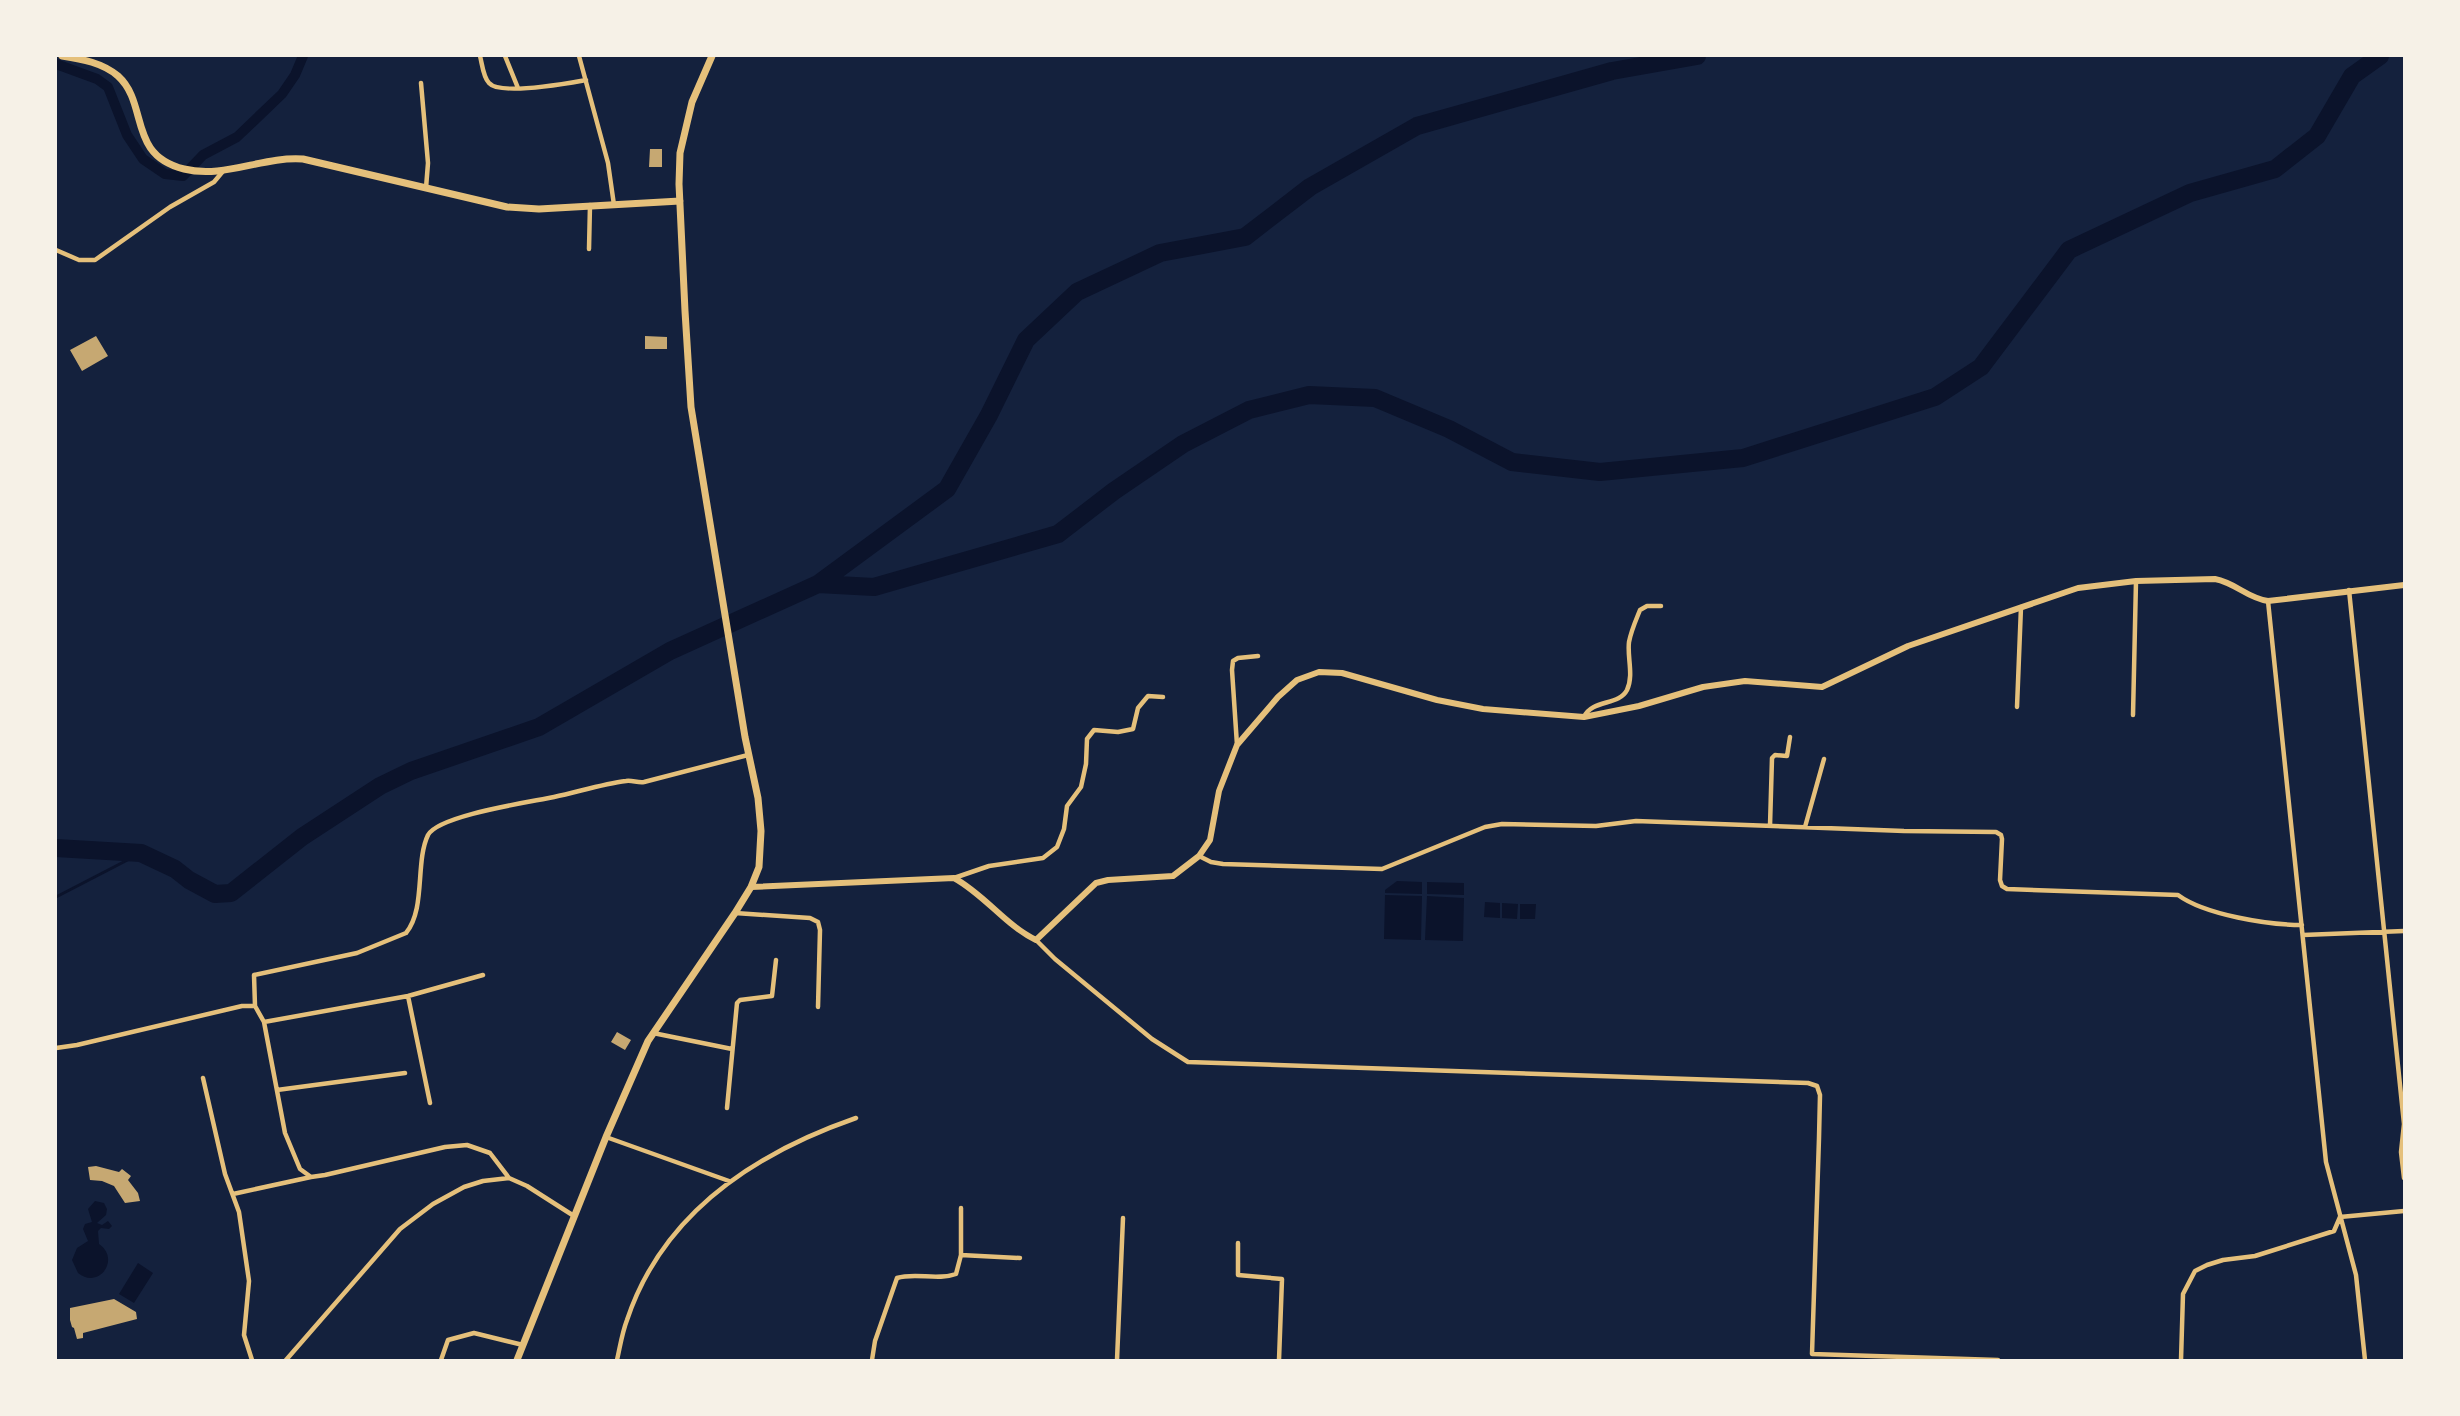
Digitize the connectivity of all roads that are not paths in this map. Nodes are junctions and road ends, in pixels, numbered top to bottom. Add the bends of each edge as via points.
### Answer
1 (62, 56) edge
2 (480, 56) edge
3 (505, 56) edge
4 (579, 56) edge
5 (712, 56) edge
6 (586, 80) junction
7 (421, 83) dead end
8 (518, 88) junction
9 (224, 170) junction
10 (426, 188) junction
11 (680, 201) junction
12 (590, 205) junction
13 (614, 205) junction
14 (589, 249) dead end
15 (56, 250) edge
16 (2136, 581) junction
17 (2404, 585) edge
18 (2349, 590) junction
19 (2268, 601) junction
20 (1661, 606) dead end
21 (2021, 607) junction
22 (1258, 656) dead end
23 (1163, 697) dead end
24 (2017, 707) dead end
25 (2133, 715) dead end
26 (1584, 717) junction
27 (1790, 737) dead end
28 (1237, 746) junction
29 (748, 755) junction
30 (1824, 759) dead end
31 (1770, 826) junction
32 (1805, 827) junction
33 (1199, 856) junction
34 (954, 878) junction
35 (751, 887) junction
36 (735, 912) junction
37 (2302, 925) junction
38 (2404, 931) edge
39 (2383, 933) junction
40 (2303, 934) junction
41 (1036, 940) junction
42 (776, 960) dead end
43 (483, 975) dead end
44 (408, 996) junction
45 (255, 1006) junction
46 (818, 1007) dead end
47 (264, 1022) junction
48 (653, 1033) junction
49 (56, 1048) edge
50 (732, 1049) junction
51 (405, 1073) dead end
52 (203, 1078) dead end
53 (277, 1090) junction
54 (430, 1103) dead end
55 (728, 1108) dead end
56 (856, 1118) dead end
57 (606, 1137) junction
58 (311, 1177) junction
59 (509, 1178) junction
60 (2404, 1178) edge
61 (729, 1181) junction
62 (233, 1194) junction
63 (961, 1208) dead end
64 (2404, 1211) edge
65 (574, 1216) junction
66 (2340, 1217) junction
67 (1123, 1218) dead end
68 (1238, 1243) dead end
69 (961, 1255) junction
70 (1020, 1258) dead end
71 (523, 1345) junction
72 (252, 1360) edge
73 (286, 1360) edge
74 (441, 1360) edge
75 (517, 1360) edge
76 (617, 1360) edge
77 (872, 1360) edge
78 (1117, 1360) edge
79 (1279, 1360) edge
80 (1998, 1360) edge
81 (2181, 1360) edge
82 (2365, 1360) edge

1 - 9 main road via 88,60 117,76 130,94 147,143 157,156 169,164 195,171
2 - 8 street via 488,82
3 - 8 street
4 - 6 street
5 - 11 main road via 684,126
6 - 8 street
6 - 13 street via 608,163
7 - 10 street via 428,164
9 - 10 main road via 269,159 303,159
9 - 15 street via 214,182 170,207 95,260 79,260
10 - 12 main road via 507,207
11 - 13 main road
11 - 29 main road via 691,407
12 - 13 main road
12 - 14 street
16 - 19 street via 2215,579 2254,599
16 - 21 street via 2078,588
16 - 25 street
17 - 18 street
18 - 19 street
18 - 39 street
19 - 37 street
20 - 26 street via 1640,610 1629,644 1630,680 1626,692 1591,707
21 - 24 street
21 - 26 street via 1908,646 1822,687 1745,681 1703,687
22 - 28 street via 1233,661
23 - 34 street via 1148,696 1138,708 1133,729 1094,730 1087,739 1081,787 1067,806 1057,847 1043,858 989,866
26 - 28 street via 1483,709 1342,673 1319,672 1297,680 1278,697
27 - 31 street via 1787,756 1772,758
28 - 33 street via 1219,791 1210,840
29 - 35 main road via 761,831 759,867
29 - 45 street via 645,782 609,784 492,808 435,828 427,838 416,906 406,933 357,953 256,974
30 - 32 street
31 - 32 street
31 - 33 street via 1636,821 1596,826 1493,825 1382,869 1223,864
32 - 37 street via 1996,832 2002,839 2000,880 2007,889 2178,895 2190,904 2212,911
33 - 41 street via 1173,876 1096,883
34 - 35 street
34 - 41 street via 1023,934
35 - 36 main road
36 - 46 street via 810,918 818,922
36 - 48 main road
37 - 40 street
38 - 39 street
39 - 40 street
39 - 60 street via 2404,1124
40 - 66 street via 2326,1162
41 - 80 street via 1152,1039 1188,1062 1817,1086 1820,1095 1812,1354
42 - 50 street via 772,996 737,1003
43 - 44 street
44 - 47 street
44 - 54 street
45 - 47 street
45 - 49 street
47 - 53 street
48 - 50 street
48 - 57 main road
50 - 55 street
51 - 53 street
52 - 62 street
53 - 58 street via 290,1148 300,1169
56 - 61 street via 785,1146
57 - 61 street
57 - 65 main road
58 - 59 street via 467,1145 490,1154
58 - 62 street
59 - 65 street
59 - 73 street via 464,1187 433,1204 400,1230
61 - 76 street via 683,1224 645,1279 627,1320
62 - 72 street via 249,1266 244,1335
63 - 69 street
64 - 66 street
65 - 71 main road
66 - 81 street via 2334,1231 2195,1271 2182,1294
66 - 82 street via 2356,1275
67 - 78 street
68 - 79 street via 1238,1275 1282,1279
69 - 70 street
69 - 77 street via 956,1274 948,1277 897,1278 874,1341
71 - 74 street via 474,1333 447,1340
71 - 75 main road

